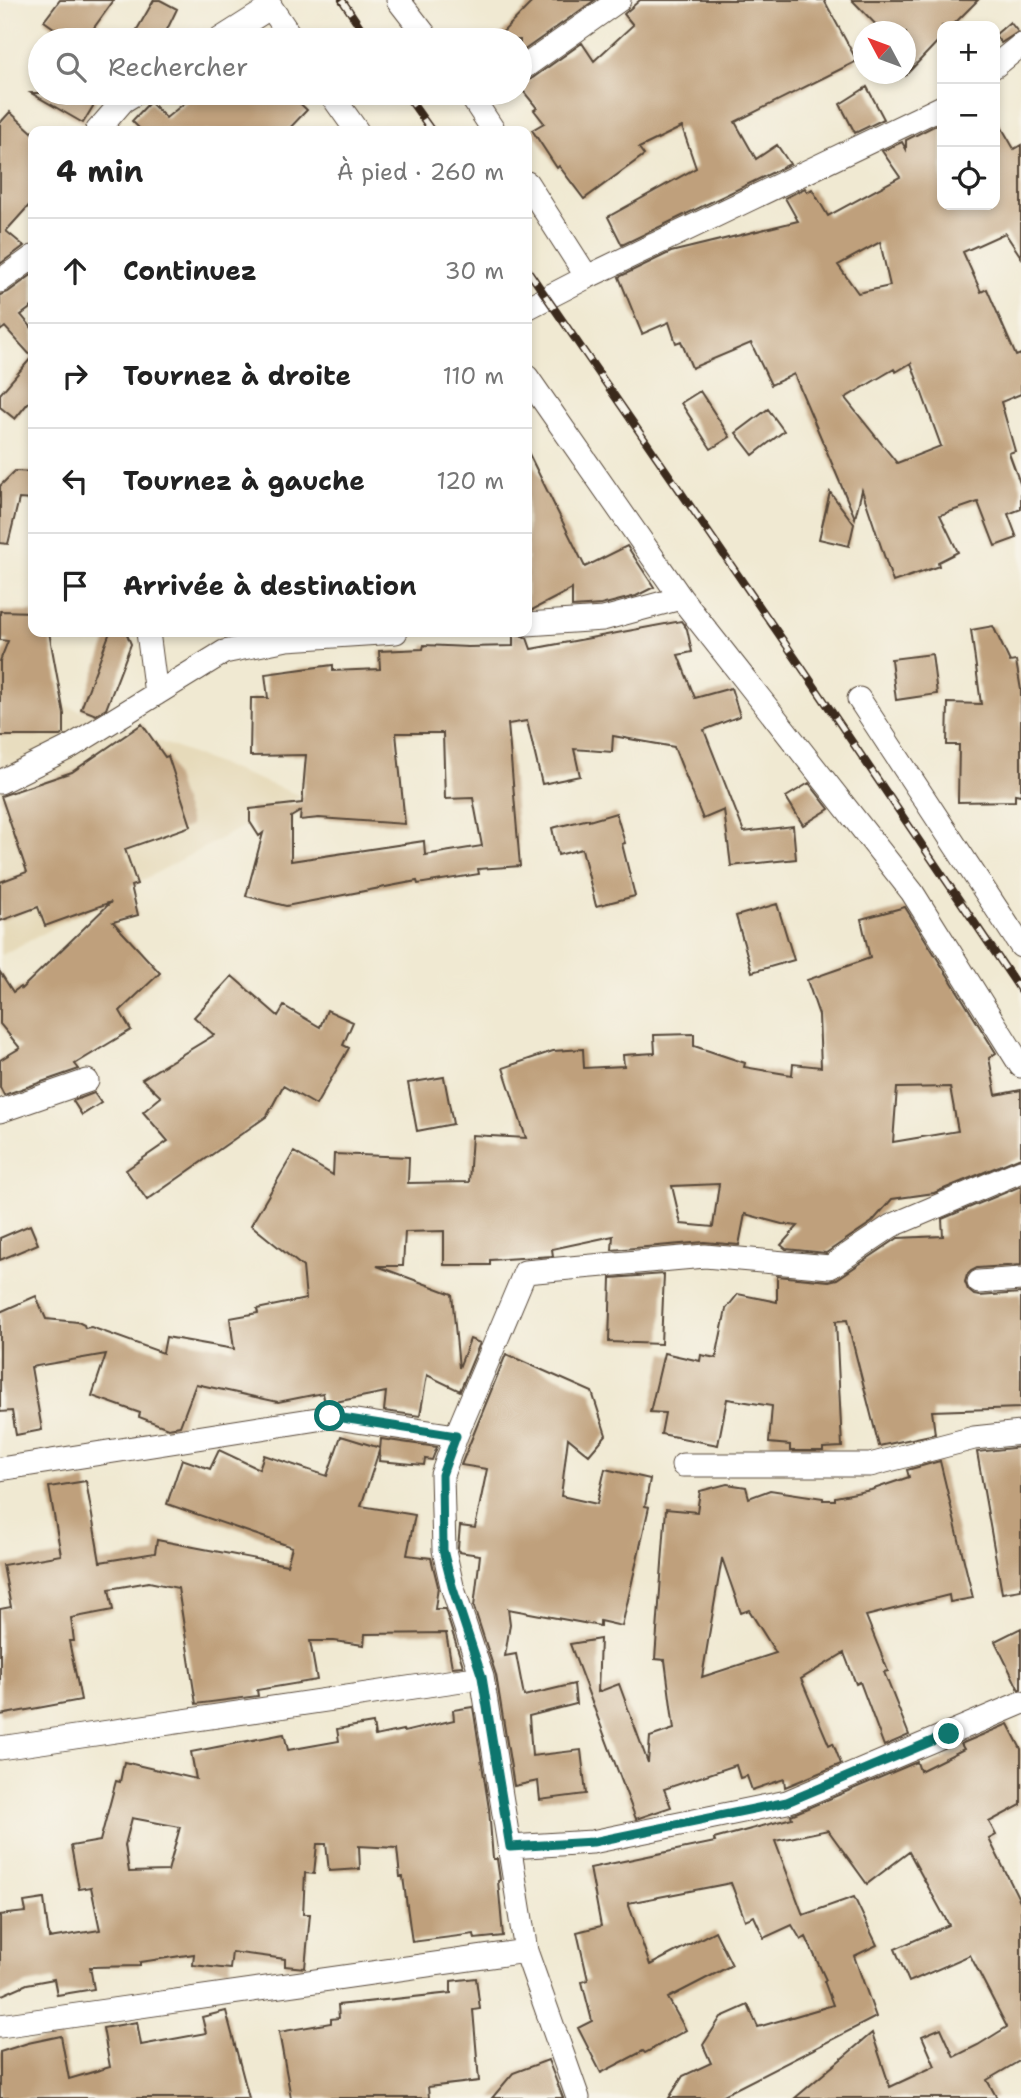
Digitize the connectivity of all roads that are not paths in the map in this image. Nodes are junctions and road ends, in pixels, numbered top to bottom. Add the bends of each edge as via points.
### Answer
1 (398, 0) edge
2 (619, 0) edge
3 (268, 4) edge
4 (235, 28) edge
5 (285, 28) edge
6 (420, 28) edge
7 (1021, 45) edge
8 (532, 62) edge
9 (1000, 62) edge
10 (120, 105) edge
11 (339, 105) edge
12 (481, 105) edge
13 (937, 109) edge
14 (101, 126) edge
15 (353, 126) edge
16 (492, 126) edge
17 (532, 191) edge
18 (28, 261) edge
19 (587, 277) junction
20 (0, 281) edge
21 (532, 305) edge
22 (532, 384) edge
23 (681, 598) junction
24 (532, 624) edge
25 (149, 637) edge
26 (319, 637) edge
27 (156, 694) junction
28 (859, 699) dead end
29 (0, 782) edge
30 (1021, 946) edge
31 (1021, 1066) edge
32 (87, 1082) dead end
33 (0, 1111) edge
34 (1021, 1171) edge
35 (1021, 1279) edge
36 (979, 1282) dead end
37 (1021, 1433) edge
38 (456, 1436) junction
39 (683, 1465) dead end
40 (0, 1469) edge
41 (482, 1677) junction
42 (1021, 1703) edge
43 (0, 1748) edge
44 (510, 1847) junction
45 (526, 1951) junction
46 (0, 2026) edge
47 (578, 2098) edge

1 - 6 street
2 - 8 street
3 - 4 street
3 - 5 street
7 - 9 street
10 - 14 street
11 - 15 street
12 - 16 street
13 - 19 street
17 - 19 street
18 - 20 street
19 - 21 street
22 - 23 street
23 - 24 street via 603,619
23 - 31 street via 912,892
25 - 27 street
26 - 27 street via 224,652
27 - 29 street via 70,747
28 - 30 street
32 - 33 street
34 - 38 street via 891,1226 830,1267 705,1256 525,1272
35 - 36 street
37 - 39 street via 974,1437 870,1465
38 - 40 street via 330,1416
38 - 41 street via 442,1475 443,1550
41 - 43 street
41 - 44 street
42 - 44 street via 787,1802 593,1842
44 - 45 street
45 - 46 street
45 - 47 street

